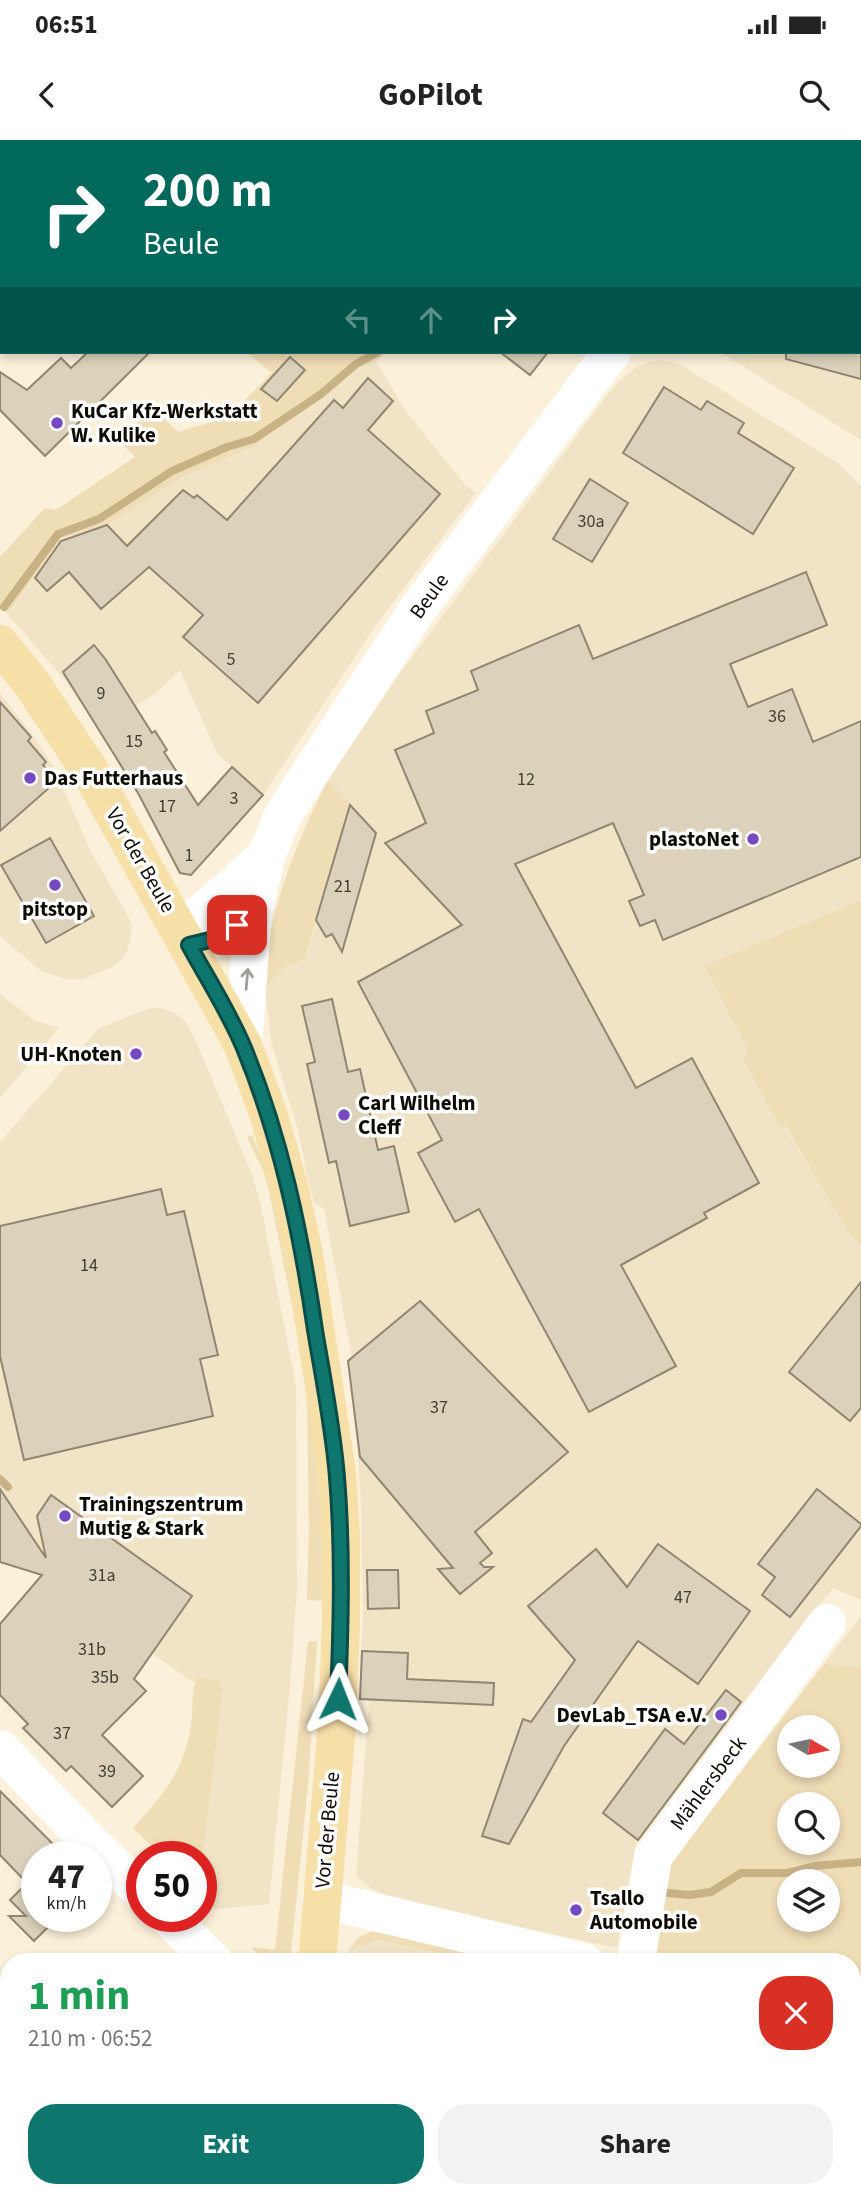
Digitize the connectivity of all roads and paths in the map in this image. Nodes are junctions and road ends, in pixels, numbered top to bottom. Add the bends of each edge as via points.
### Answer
1 (610, 354) edge
2 (0, 644) edge
3 (267, 854) junction
4 (253, 912) junction
5 (189, 945) junction
6 (243, 1045) junction
7 (827, 1623) dead end
8 (0, 1749) edge
9 (126, 1877) edge
10 (321, 1899) junction
11 (318, 1953) edge
12 (546, 1953) edge
13 (637, 1953) edge

1 - 3 street, Beule via 417,610 283,816
2 - 5 main road, Vor der Beule via 72,741
3 - 4 street, Beule
3 - 5 street, Beule via 196,917
4 - 5 street via 222,937
6 -> 4 street, Beule
5 - 6 main road, Vor der Beule
6 - 10 main road, Vor der Beule via 269,1116 304,1254 337,1473 341,1624
7 - 13 street, Mählersbeck via 653,1857
8 - 9 street
10 - 11 main road, Vor der Beule
10 - 12 street

